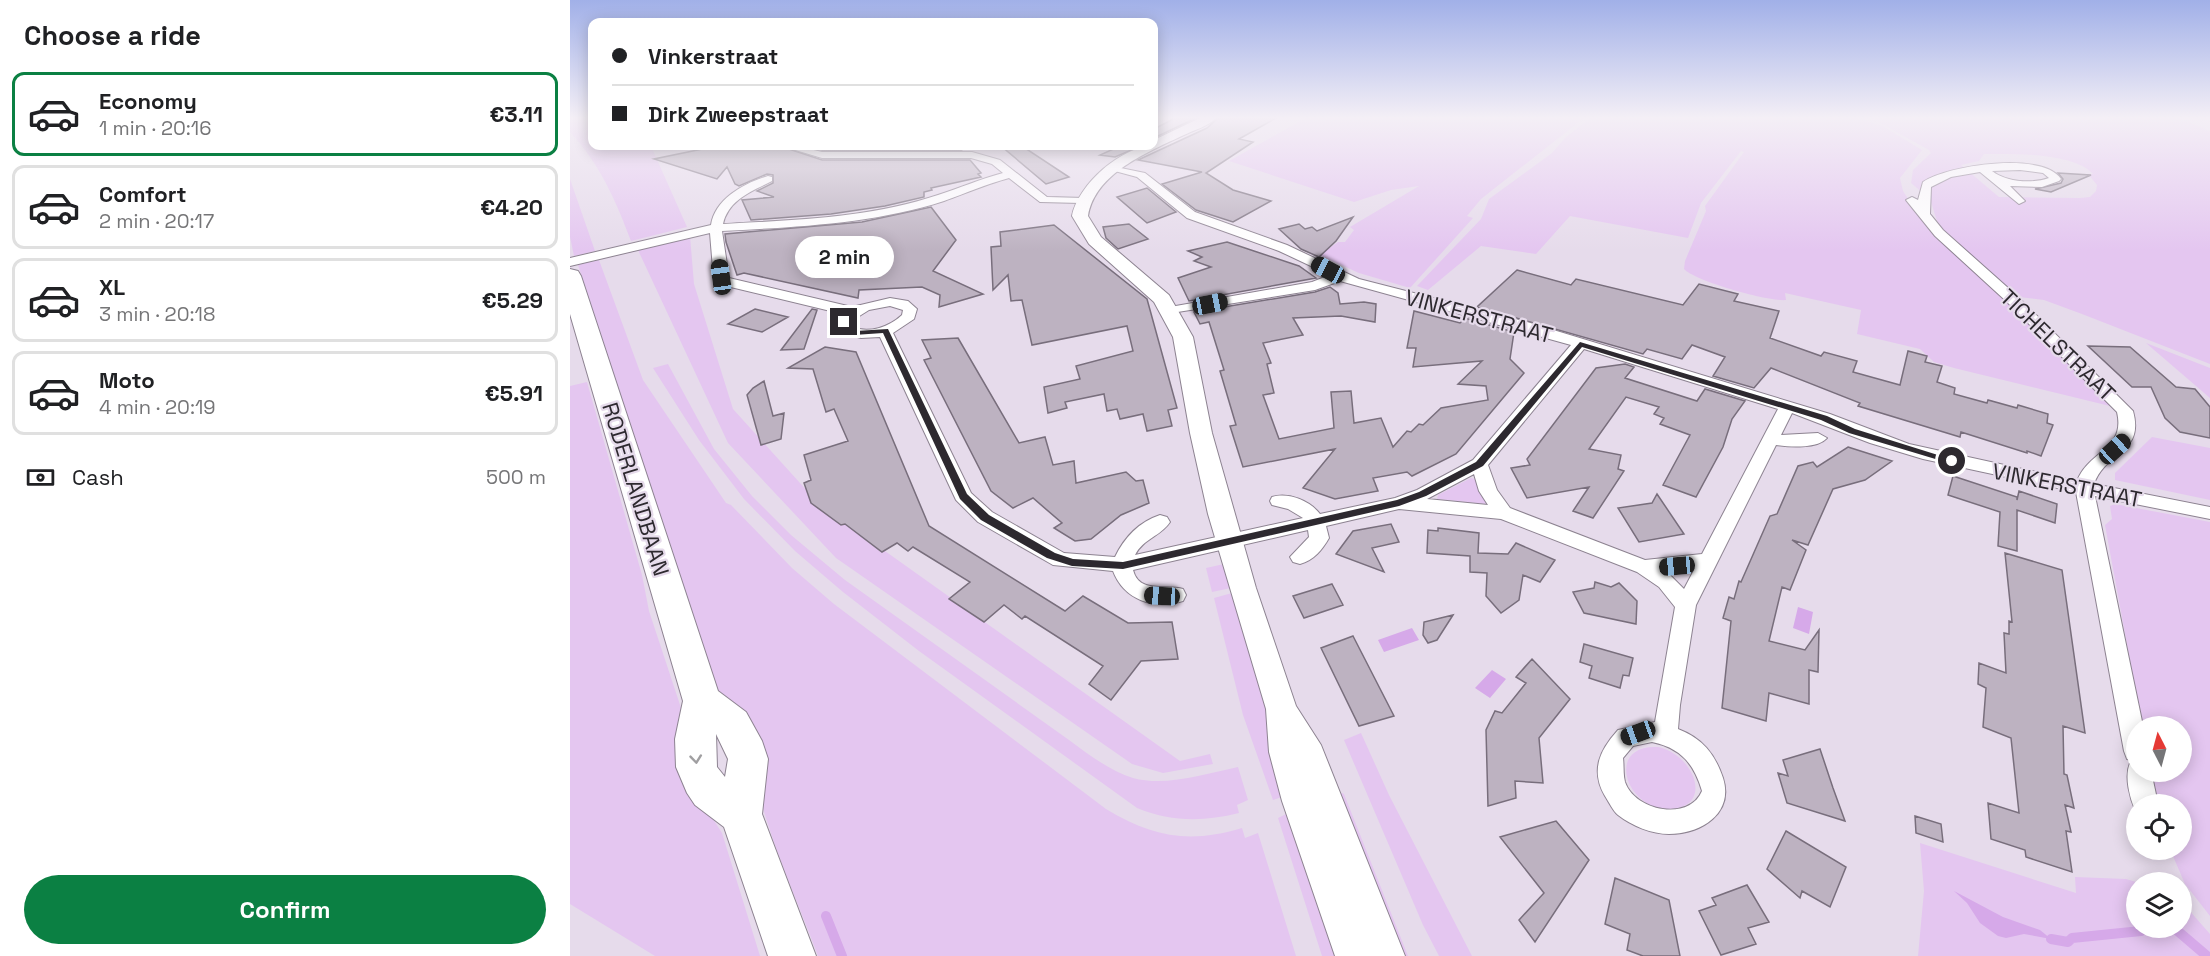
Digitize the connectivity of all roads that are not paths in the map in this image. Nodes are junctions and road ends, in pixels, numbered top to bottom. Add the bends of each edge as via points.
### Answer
1 (997, 163) edge
2 (1125, 163) edge
3 (1115, 168) junction
4 (1983, 169) junction
5 (1011, 174) junction
6 (768, 179) dead end
7 (1999, 182) junction
8 (1081, 200) junction
9 (1912, 200) dead end
10 (2019, 201) dead end
11 (1924, 216) junction
12 (714, 228) junction
13 (570, 262) edge
14 (570, 276) edge
15 (1340, 276) junction
16 (1170, 311) junction
17 (854, 312) junction
18 (885, 331) junction
19 (1580, 344) junction
20 (1787, 407) junction
21 (1818, 438) dead end
22 (1770, 439) junction
23 (1479, 464) junction
24 (2084, 488) junction
25 (1279, 501) dead end
26 (1399, 503) junction
27 (1503, 513) junction
28 (2210, 513) edge
29 (1316, 521) junction
30 (1160, 522) dead end
31 (1229, 541) junction
32 (1300, 557) dead end
33 (1708, 561) junction
34 (1123, 566) junction
35 (1644, 567) junction
36 (1176, 595) dead end
37 (1686, 605) junction
38 (1282, 709) junction
39 (2129, 716) edge
40 (1666, 734) dead end
41 (792, 956) edge
42 (1354, 956) edge
43 (1386, 956) edge

1 - 5 street
2 - 3 street
3 - 8 street via 1090,187
3 - 15 street, VINKERSTRAAT via 1141,175 1191,215 1283,248
4 - 7 street
4 - 7 street via 2042,169 2055,179 2042,184
4 - 11 street via 1949,172 1927,184
5 - 8 street via 1044,200
5 - 12 street via 941,198 861,216
6 - 12 street via 725,204
7 - 10 street
8 - 16 street via 1080,216 1086,229
9 - 11 street, TICHELSTRAAT
11 - 24 street, TICHELSTRAAT via 2125,411 2131,426 2127,438 2090,471
12 - 13 street
12 - 17 street via 723,281
14 - 41 main road, RODERLANDBAAN via 702,702 694,739 695,765 705,788 741,814
15 - 16 street via 1315,286
15 - 19 street, VINKERSTRAAT
16 - 31 street via 1183,337 1201,433
17 - 18 street via 844,322 848,330 864,334
17 - 18 street via 885,303 908,307 907,319
18 - 34 street via 963,496 985,517 1060,560
19 - 20 street, VINKERSTRAAT
19 - 23 street
20 - 22 street
20 - 24 street, VINKERSTRAAT via 1920,452
21 - 22 street via 1790,442
22 - 33 street
23 - 26 street
23 - 27 street via 1488,491
24 - 28 street, VINKERSTRAAT
24 - 39 street
25 - 29 street via 1304,507
26 - 27 street
26 - 29 street
27 - 35 street
29 - 31 street
29 - 32 street via 1319,538
30 - 34 street via 1131,541 1124,553
31 - 34 street
31 - 38 street
33 - 35 street
33 - 37 street
34 - 36 street via 1128,584 1136,591 1148,596
35 - 37 street via 1666,582
37 - 40 street
38 - 42 street via 1285,752 1299,801
38 - 43 street via 1305,745

